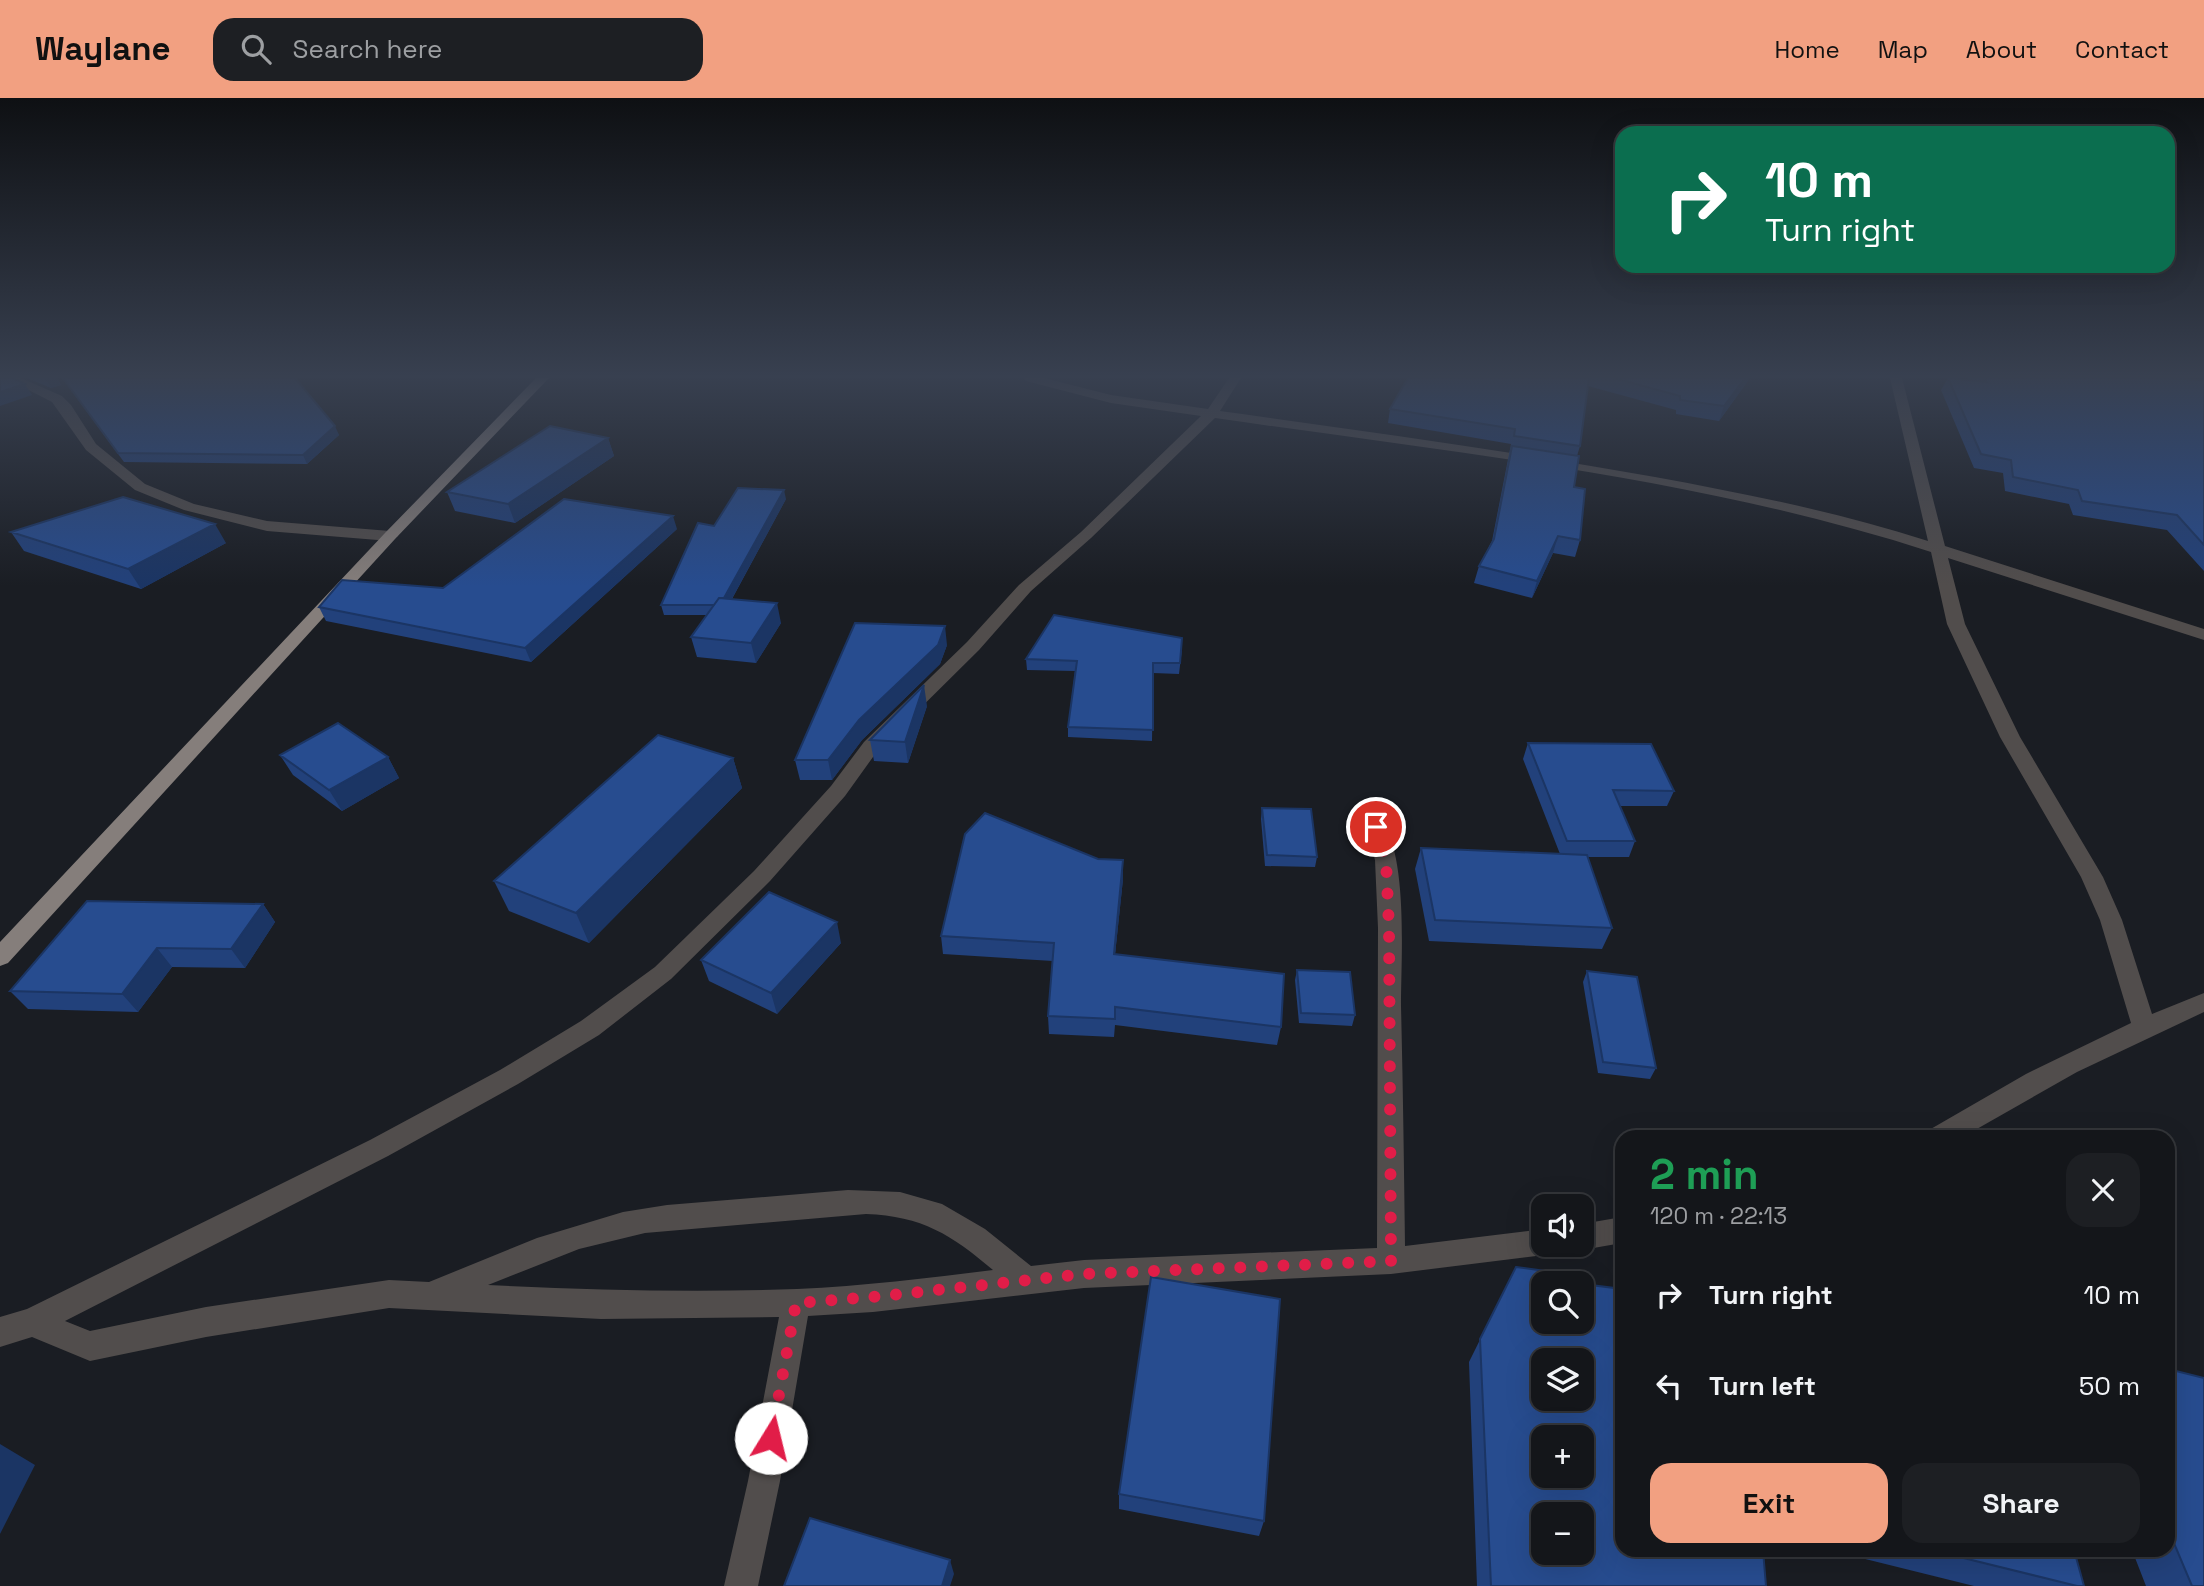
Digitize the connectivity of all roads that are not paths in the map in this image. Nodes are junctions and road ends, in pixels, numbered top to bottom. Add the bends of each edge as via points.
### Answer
1 (92, 447) edge
2 (476, 447) edge
3 (1176, 447) edge
4 (1447, 447) edge
5 (1912, 447) edge
6 (390, 536) junction
7 (1936, 548) junction
8 (2204, 635) edge
9 (1376, 827) dead end
10 (0, 957) edge
11 (2204, 1002) edge
12 (2144, 1027) junction
13 (1951, 1130) edge
14 (1615, 1231) edge
15 (1594, 1235) edge
16 (1531, 1244) edge
17 (1391, 1261) junction
18 (1026, 1280) junction
19 (427, 1297) junction
20 (796, 1303) junction
21 (32, 1322) junction
22 (0, 1332) edge
23 (741, 1586) edge

1 - 6 street via 140,486 189,507 267,526
2 - 6 main road
3 - 21 street via 1024,588 871,746 838,791 762,876 663,972 590,1028 379,1148
4 - 7 street via 1756,500
5 - 7 street
6 - 10 main road
7 - 8 street
7 - 12 street via 1956,624 1982,682 2092,877 2111,920
9 - 17 street via 1386,860 1389,928
11 - 12 street
12 - 13 street via 1998,1100
14 - 15 street
16 - 17 street
17 - 18 street
18 - 19 street via 961,1226 916,1208 853,1201 664,1217 602,1229
18 - 20 street
19 - 20 street via 601,1305
19 - 21 street via 389,1294 205,1322 90,1346
20 - 23 street
21 - 22 street

